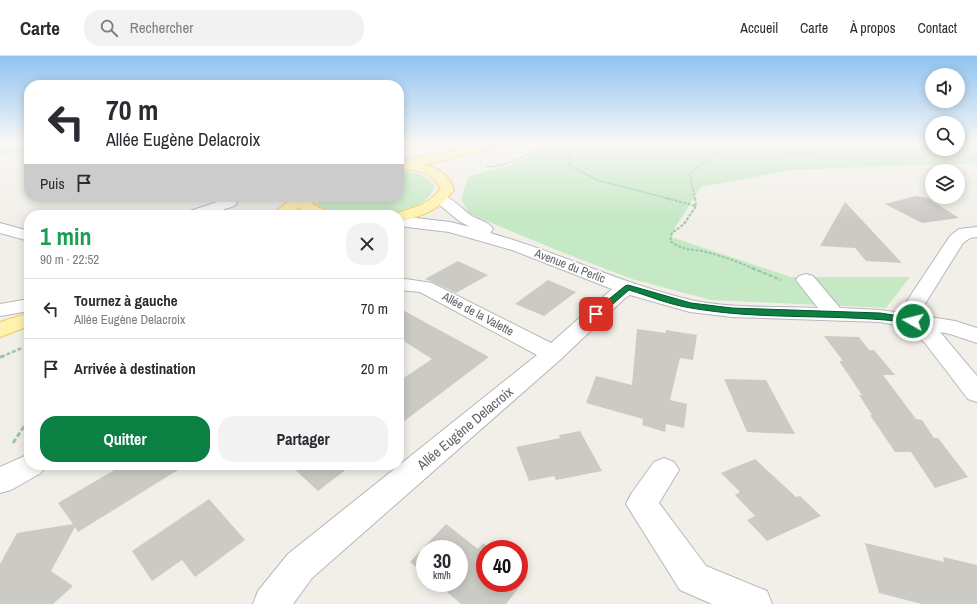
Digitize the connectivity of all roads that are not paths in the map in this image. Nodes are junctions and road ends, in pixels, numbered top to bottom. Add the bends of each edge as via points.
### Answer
1 (422, 169) edge
2 (459, 169) edge
3 (454, 172) junction
4 (441, 199) junction
5 (296, 202) edge
6 (303, 202) edge
7 (229, 203) dead end
8 (208, 210) edge
9 (285, 210) edge
10 (311, 210) edge
11 (404, 215) edge
12 (404, 222) edge
13 (0, 228) edge
14 (977, 232) edge
15 (24, 235) edge
16 (518, 246) junction
17 (404, 285) edge
18 (810, 285) road end
19 (628, 288) junction
20 (24, 306) edge
21 (0, 310) edge
22 (834, 314) junction
23 (24, 321) edge
24 (913, 321) junction
25 (0, 330) edge
26 (977, 336) edge
27 (553, 354) junction
28 (977, 392) edge
29 (22, 455) edge
30 (664, 470) dead end
31 (0, 481) edge
32 (271, 604) edge
33 (754, 604) edge

1 - 3 main road via 431,172
2 - 3 main road
3 - 4 main road
4 - 11 main road via 428,208
4 - 16 street, Avenue du Perlic via 465,218
5 - 9 main road
6 - 10 main road
7 - 8 street
12 - 16 street, Avenue du Perlic via 450,227
13 - 15 street
14 - 24 street via 965,233 956,240 913,307
16 - 19 street, Avenue du Perlic
17 - 27 street, Allée de la Valette via 425,287
18 - 22 street
19 - 22 street, Avenue du Perlic via 690,306 732,311
19 - 27 street, Allée Eugène Delacroix via 618,294
20 - 21 street
22 - 24 street, Avenue du Perlic via 880,316
23 - 25 main road
24 - 26 street, Avenue du Perlic via 955,328
24 - 28 street via 933,338
27 - 32 street, Allée Eugène Delacroix via 300,566
29 - 31 street
30 - 33 street via 642,504 694,578

